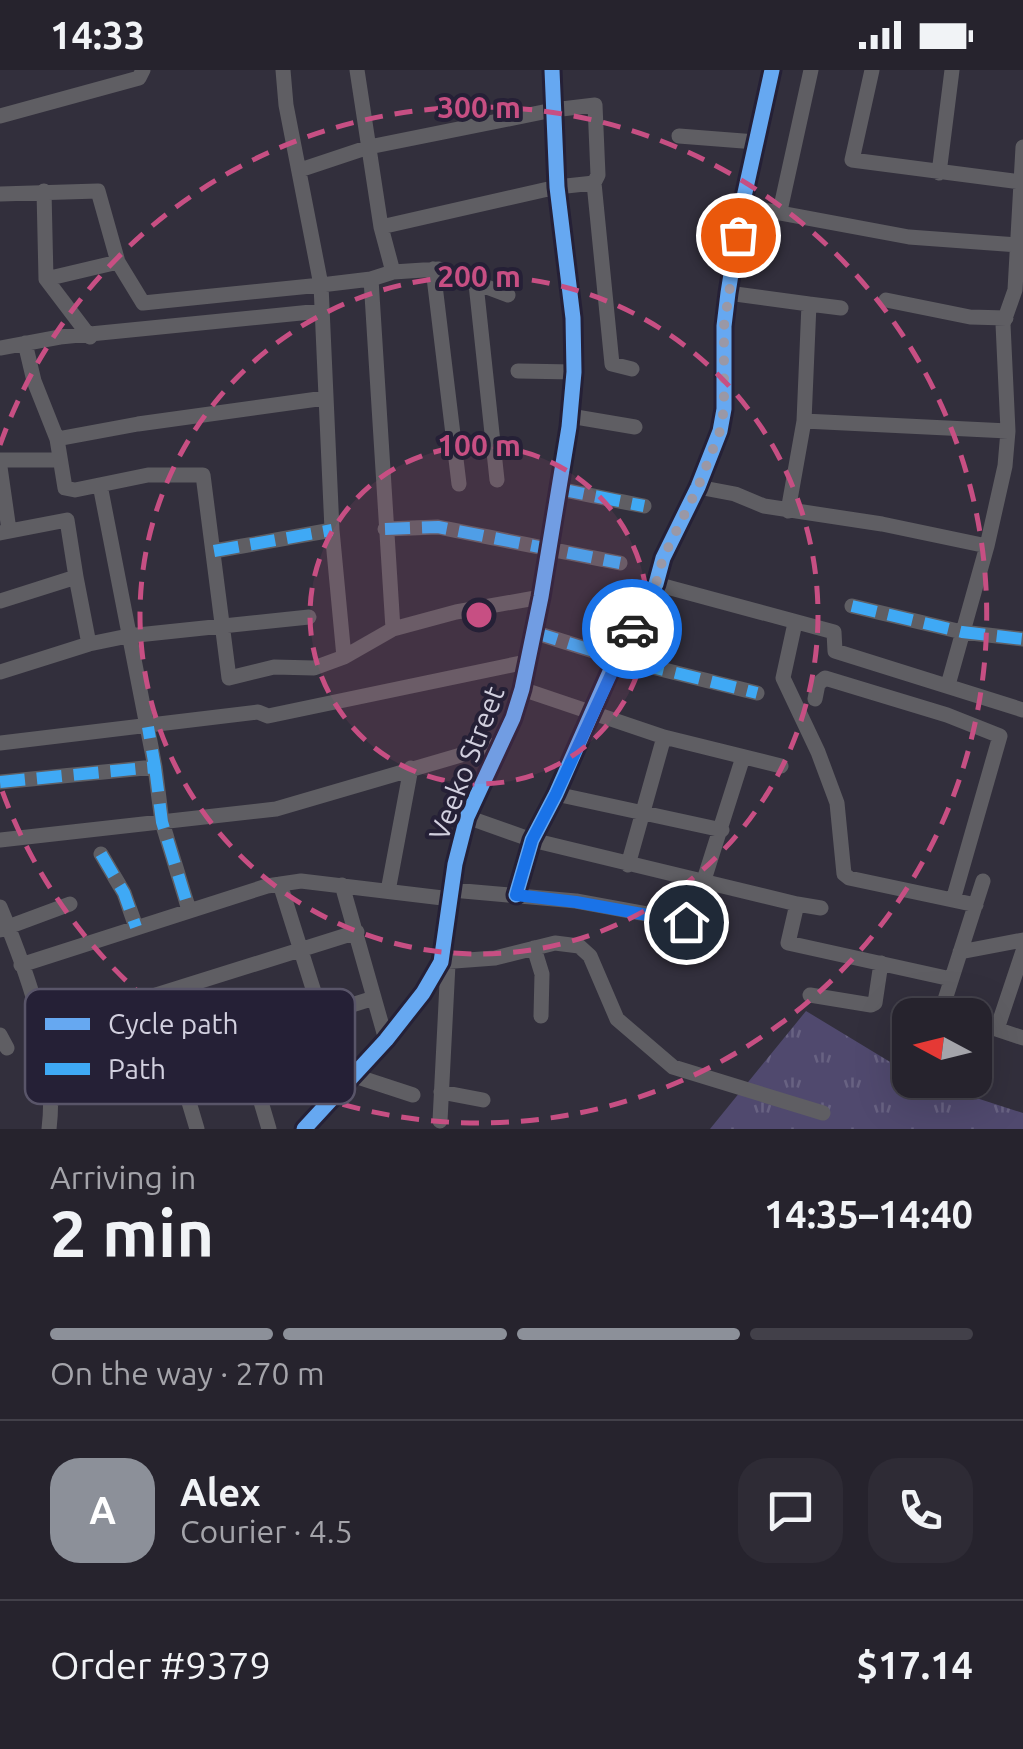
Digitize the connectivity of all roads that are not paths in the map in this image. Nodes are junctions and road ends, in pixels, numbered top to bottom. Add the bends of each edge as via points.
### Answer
1 (143, 70) edge
2 (283, 70) edge
3 (357, 70) edge
4 (552, 70) edge
5 (772, 70) edge
6 (811, 70) edge
7 (872, 70) edge
8 (952, 70) edge
9 (553, 110) junction
10 (0, 116) edge
11 (678, 136) dead end
12 (756, 142) junction
13 (369, 147) junction
14 (1023, 147) edge
15 (300, 170) junction
16 (939, 173) junction
17 (1021, 182) edge
18 (594, 183) junction
19 (557, 187) junction
20 (44, 191) junction
21 (0, 194) edge
22 (742, 206) junction
23 (780, 211) junction
24 (380, 227) junction
25 (1021, 236) edge
26 (118, 262) junction
27 (1020, 265) edge
28 (433, 270) junction
29 (393, 272) junction
30 (371, 278) junction
31 (46, 279) junction
32 (476, 284) junction
33 (322, 285) junction
34 (728, 293) junction
35 (508, 294) dead end
36 (886, 300) dead end
37 (808, 304) junction
38 (841, 308) dead end
39 (322, 312) junction
40 (1006, 318) junction
41 (90, 336) junction
42 (26, 343) junction
43 (0, 348) edge
44 (632, 369) dead end
45 (518, 371) dead end
46 (574, 372) junction
47 (324, 398) junction
48 (570, 416) junction
49 (804, 421) junction
50 (635, 427) dead end
51 (1013, 436) edge
52 (57, 439) junction
53 (60, 460) junction
54 (0, 463) edge
55 (497, 480) dead end
56 (459, 484) dead end
57 (100, 485) junction
58 (698, 487) junction
59 (559, 490) junction
60 (644, 506) dead end
61 (788, 510) junction
62 (386, 529) junction
63 (332, 530) junction
64 (5, 531) edge
65 (988, 546) junction
66 (549, 547) junction
67 (214, 551) junction
68 (620, 562) dead end
69 (76, 577) junction
70 (656, 584) junction
71 (541, 597) junction
72 (0, 601) edge
73 (852, 606) dead end
74 (308, 617) dead end
75 (795, 622) junction
76 (222, 625) junction
77 (393, 629) junction
78 (533, 632) junction
79 (962, 632) junction
80 (128, 636) junction
81 (1023, 638) edge
82 (89, 644) junction
83 (344, 656) junction
84 (616, 658) junction
85 (526, 662) junction
86 (0, 672) edge
87 (952, 687) junction
88 (522, 689) junction
89 (756, 694) dead end
90 (815, 699) dead end
91 (1023, 710) edge
92 (590, 714) junction
93 (948, 715) junction
94 (148, 727) junction
95 (664, 737) junction
96 (0, 743) edge
97 (502, 743) junction
98 (743, 757) junction
99 (782, 766) dead end
100 (155, 767) junction
101 (410, 768) junction
102 (0, 782) edge
103 (556, 794) junction
104 (643, 811) junction
105 (467, 817) junction
106 (162, 822) junction
107 (722, 830) junction
108 (0, 840) edge
109 (532, 840) junction
110 (100, 854) dead end
111 (628, 864) junction
112 (984, 881) dead end
113 (280, 884) junction
114 (702, 884) junction
115 (342, 886) junction
116 (388, 891) junction
117 (452, 895) junction
118 (516, 895) junction
119 (954, 900) junction
120 (70, 904) dead end
121 (796, 904) junction
122 (976, 905) junction
123 (0, 907) edge
124 (821, 908) dead end
125 (189, 910) junction
126 (686, 922) dead end
127 (136, 927) junction
128 (4, 928) edge
129 (357, 932) junction
130 (1023, 940) edge
131 (534, 948) junction
132 (301, 949) junction
133 (960, 952) junction
134 (1022, 959) edge
135 (445, 962) junction
136 (882, 963) junction
137 (22, 965) junction
138 (951, 978) junction
139 (29, 989) edge
140 (175, 989) edge
141 (312, 989) edge
142 (810, 995) dead end
143 (374, 998) junction
144 (945, 998) edge
145 (355, 1004) edge
146 (541, 1016) dead end
147 (992, 1028) edge
148 (996, 1029) junction
149 (1023, 1038) edge
150 (386, 1040) junction
151 (355, 1076) edge
152 (355, 1083) edge
153 (441, 1092) junction
154 (413, 1095) dead end
155 (484, 1100) dead end
156 (52, 1104) edge
157 (189, 1104) edge
158 (261, 1104) edge
159 (328, 1104) edge
160 (822, 1113) dead end
161 (440, 1121) dead end
162 (49, 1129) edge
163 (196, 1129) edge
164 (269, 1129) edge
165 (304, 1129) edge

1 - 10 street via 139,78
2 - 15 street
3 - 13 street
4 - 9 street, Veeko Street
5 - 12 street
6 - 23 street
7 - 16 street via 852,160
8 - 16 street
9 - 13 street
9 - 18 street via 594,106
9 - 19 street, Veeko Street
11 - 12 street
12 - 22 street
13 - 15 street
13 - 24 street
14 - 17 street
15 - 33 street
16 - 17 street
17 - 25 street
18 - 19 street
18 - 44 street via 612,364
19 - 24 street
19 - 46 street, Veeko Street
20 - 21 street
20 - 26 street via 98,190
20 - 31 street
22 - 23 street
22 - 34 street
23 - 25 street via 909,236
24 - 29 street
25 - 27 street
26 - 31 street
26 - 33 street via 143,303
27 - 40 street
28 - 29 street
28 - 32 street
28 - 56 street
29 - 30 street
30 - 33 street
30 - 62 street
31 - 41 street
32 - 35 street
32 - 55 street
33 - 39 street
34 - 37 street
34 - 58 street via 724,409
36 - 40 street
37 - 38 street
37 - 49 street
39 - 41 street
39 - 47 street
40 - 51 street
41 - 42 street
42 - 43 street
42 - 52 street
45 - 46 street
46 - 48 street, Veeko Street
47 - 52 street
47 - 63 street
48 - 50 street
48 - 59 street, Veeko Street
49 - 51 street
49 - 61 street
51 - 65 street
52 - 53 street
53 - 54 street
53 - 57 street via 65,488
54 - 64 street
57 - 67 street via 148,475 203,475
57 - 80 street
58 - 61 street
58 - 70 street
59 - 60 street
59 - 66 street, Veeko Street
61 - 65 street
62 - 66 street via 438,527
62 - 77 street
63 - 67 street
63 - 83 street
64 - 69 street via 68,520
65 - 79 street
66 - 68 street
66 - 71 street, Veeko Street
67 - 76 street
69 - 72 street
69 - 82 street
70 - 75 street
70 - 84 street
71 - 77 street
71 - 78 street, Veeko Street
73 - 79 street
74 - 76 street
75 - 87 street via 834,632 834,651
75 - 119 street via 784,678 837,803 844,874
76 - 80 street
76 - 83 street via 228,678 274,667 314,668
77 - 83 street
78 - 84 street
78 - 85 street, Veeko Street
79 - 81 street
79 - 87 street
80 - 82 street
80 - 94 street
82 - 86 street
84 - 89 street
84 - 92 street
85 - 88 street, Veeko Street
85 - 94 street via 268,716
87 - 91 street
87 - 93 street
88 - 92 street
88 - 97 street, Veeko Street
90 - 93 street via 825,678
92 - 95 street
92 - 103 street
93 - 119 street via 1000,736
94 - 96 street
94 - 100 street
95 - 98 street
95 - 104 street
97 - 101 street
97 - 105 street, Veeko Street
98 - 99 street
98 - 107 street
100 - 102 street
100 - 106 street
101 - 106 street via 276,809
101 - 116 street
103 - 104 street
103 - 109 street
104 - 107 street
104 - 111 street
105 - 109 street
105 - 117 street, Veeko Street
106 - 108 street
106 - 125 street
107 - 114 street
109 - 111 street
109 - 118 street
110 - 127 street
111 - 114 street
112 - 122 street
113 - 115 street
113 - 125 street
113 - 132 street
114 - 121 street
115 - 116 street
115 - 129 street
116 - 117 street
117 - 118 street
117 - 135 street, Veeko Street
118 - 126 street
119 - 122 street
120 - 128 street
121 - 124 street
121 - 136 street via 788,943
122 - 133 street
123 - 128 street
125 - 127 street
127 - 137 street
128 - 137 street
129 - 132 street
129 - 143 street
130 - 133 street
131 - 135 street
131 - 146 street via 542,974
131 - 160 street via 571,942 586,952 618,1019 673,1067
132 - 140 street
132 - 141 street
133 - 138 street
134 - 148 street
135 - 150 street, Veeko Street
135 - 153 street
136 - 138 street
136 - 142 street via 871,1005
137 - 139 street
138 - 144 street
143 - 145 street
143 - 150 street
147 - 148 street
148 - 149 street
150 - 151 street, Veeko Street
152 - 154 street
153 - 155 street
153 - 161 street
156 - 162 street
157 - 163 street
158 - 164 street
159 - 165 street, Veeko Street

